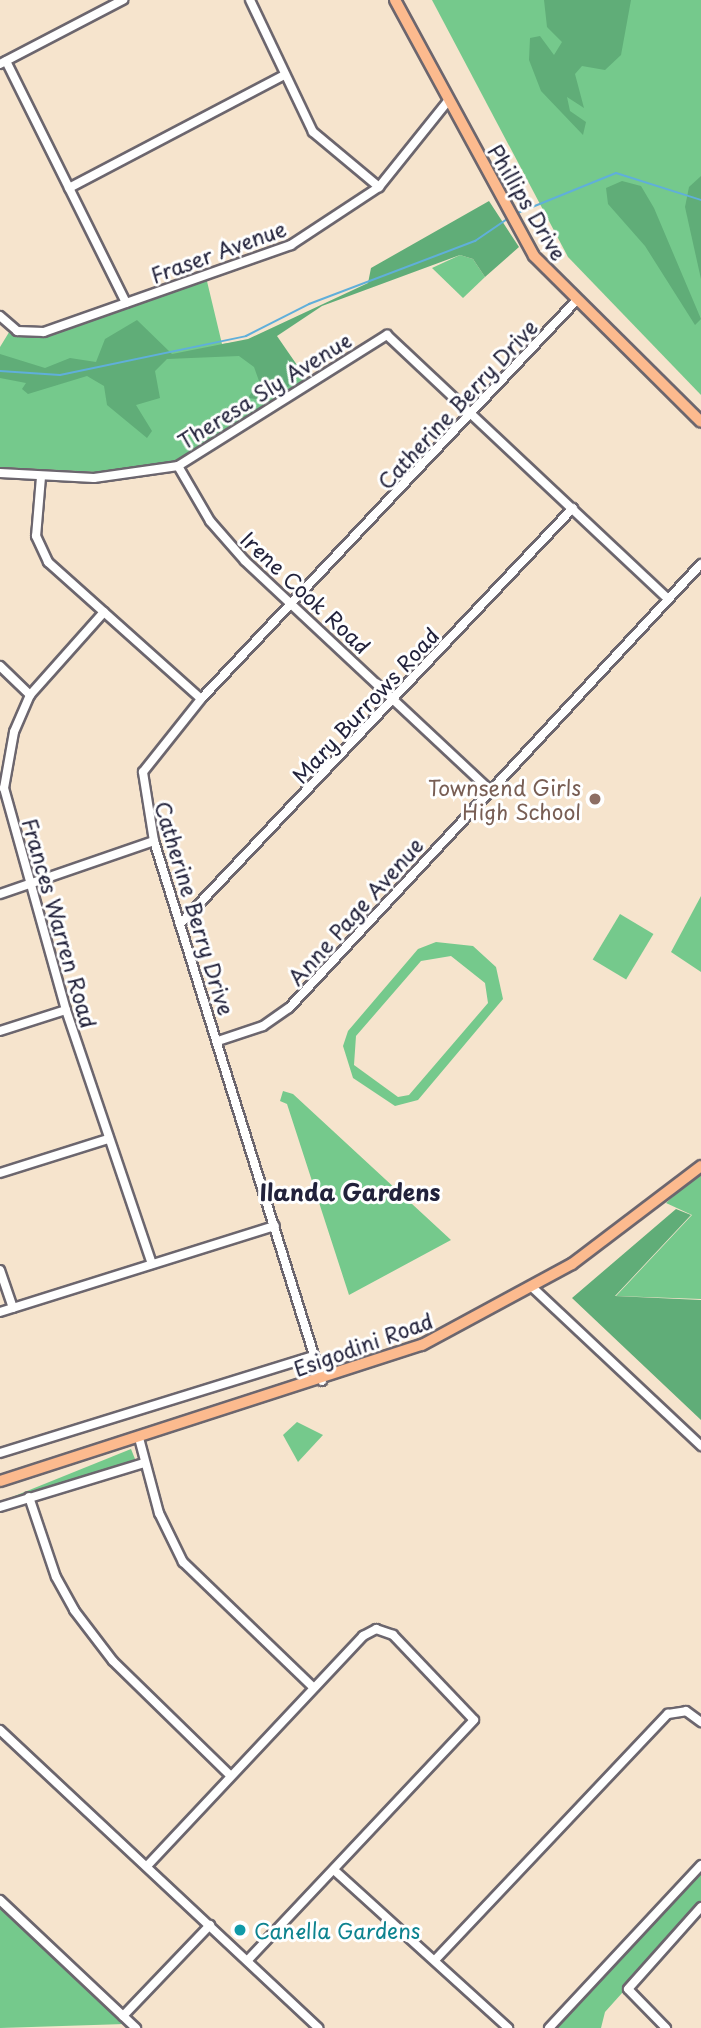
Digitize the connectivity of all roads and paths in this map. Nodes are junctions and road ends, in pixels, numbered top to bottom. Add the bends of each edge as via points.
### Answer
1 (123, 0) edge
2 (250, 0) edge
3 (395, 0) edge
4 (3, 63) edge
5 (284, 75) junction
6 (447, 102) junction
7 (379, 187) junction
8 (69, 188) junction
9 (575, 302) junction
10 (126, 303) junction
11 (0, 316) edge
12 (474, 414) junction
13 (701, 422) edge
14 (178, 466) junction
15 (0, 473) edge
16 (41, 477) junction
17 (573, 508) junction
18 (701, 564) edge
19 (668, 599) junction
20 (290, 607) junction
21 (104, 612) junction
22 (0, 666) edge
23 (30, 695) junction
24 (396, 697) junction
25 (201, 699) junction
26 (489, 789) junction
27 (153, 841) junction
28 (29, 885) junction
29 (0, 894) edge
30 (180, 924) junction
31 (66, 1010) junction
32 (0, 1031) edge
33 (218, 1041) junction
34 (108, 1139) junction
35 (701, 1166) edge
36 (0, 1173) edge
37 (275, 1226) junction
38 (152, 1264) junction
39 (0, 1270) edge
40 (533, 1288) junction
41 (13, 1308) junction
42 (0, 1312) edge
43 (313, 1356) junction
44 (322, 1382) junction
45 (139, 1438) junction
46 (701, 1446) edge
47 (0, 1452) edge
48 (144, 1463) junction
49 (0, 1481) edge
50 (30, 1497) junction
51 (0, 1507) edge
52 (313, 1687) junction
53 (701, 1722) edge
54 (0, 1730) edge
55 (230, 1775) junction
56 (701, 1865) edge
57 (147, 1866) junction
58 (334, 1870) junction
59 (0, 1899) edge
60 (701, 1907) edge
61 (210, 1925) junction
62 (248, 1960) junction
63 (435, 1960) junction
64 (123, 2016) junction
65 (136, 2028) edge
66 (318, 2028) edge
67 (508, 2028) edge
68 (549, 2028) edge
69 (666, 2028) edge

1 - 4 street
2 - 5 street
3 - 6 main road, Phillips Drive
4 - 8 street
5 - 7 street via 326,147
5 - 8 street
6 - 7 street, Fraser Avenue
6 - 9 main road, Phillips Drive via 521,234
7 - 10 street, Fraser Avenue via 291,245
8 - 10 street
9 - 12 street, Catherine Berry Drive
9 - 13 main road, Phillips Drive
10 - 11 street, Fraser Avenue via 29,334
12 - 14 street, Theresa Sly Avenue via 385,335
12 - 17 street
12 - 20 street, Catherine Berry Drive
14 - 16 street, Theresa Sly Avenue via 144,474
14 - 20 street, Irene Cook Road via 223,539
15 - 16 street, Theresa Sly Avenue
16 - 21 street via 39,546
17 - 19 street
17 - 24 street, Mary Burrows Road
18 - 19 street, Anne Page Avenue
19 - 26 street, Anne Page Avenue
20 - 24 street, Irene Cook Road
20 - 25 street, Catherine Berry Drive
21 - 23 street, Frances Warren Road
21 - 25 street
22 - 23 street
23 - 28 street, Frances Warren Road via 14,732 4,788
24 - 26 street, Irene Cook Road
24 - 30 street, Mary Burrows Road
25 - 27 street, Catherine Berry Drive via 144,772 142,795
26 - 33 street, Anne Page Avenue via 289,1008 262,1026
27 - 28 street
27 - 30 street, Catherine Berry Drive
28 - 29 street
28 - 31 street, Frances Warren Road
30 - 33 street, Catherine Berry Drive
31 - 32 street
31 - 34 street, Frances Warren Road
33 - 37 street, Catherine Berry Drive
34 - 36 street
34 - 38 street, Frances Warren Road
35 - 40 main road, Esigodini Road via 625,1227
37 - 38 street
37 - 43 street, Catherine Berry Drive
38 - 41 street
39 - 41 street
40 - 44 main road, Esigodini Road via 422,1345
40 - 46 street
41 - 42 street
43 - 44 street, Catherine Berry Drive
43 - 47 street
44 - 45 main road, Esigodini Road
45 - 48 street
45 - 49 main road, Esigodini Road
48 - 50 street
48 - 52 street via 183,1562
50 - 51 street
50 - 55 street via 56,1577 74,1610 113,1661
52 - 55 street
52 - 58 street via 371,1631 393,1635 474,1720
53 - 63 street via 686,1711 668,1714
54 - 57 street
55 - 57 street
56 - 68 street
57 - 61 street
58 - 62 street
58 - 63 street
59 - 64 street
60 - 69 street via 628,1989
61 - 62 street
61 - 64 street
62 - 66 street
63 - 67 street
64 - 65 street

